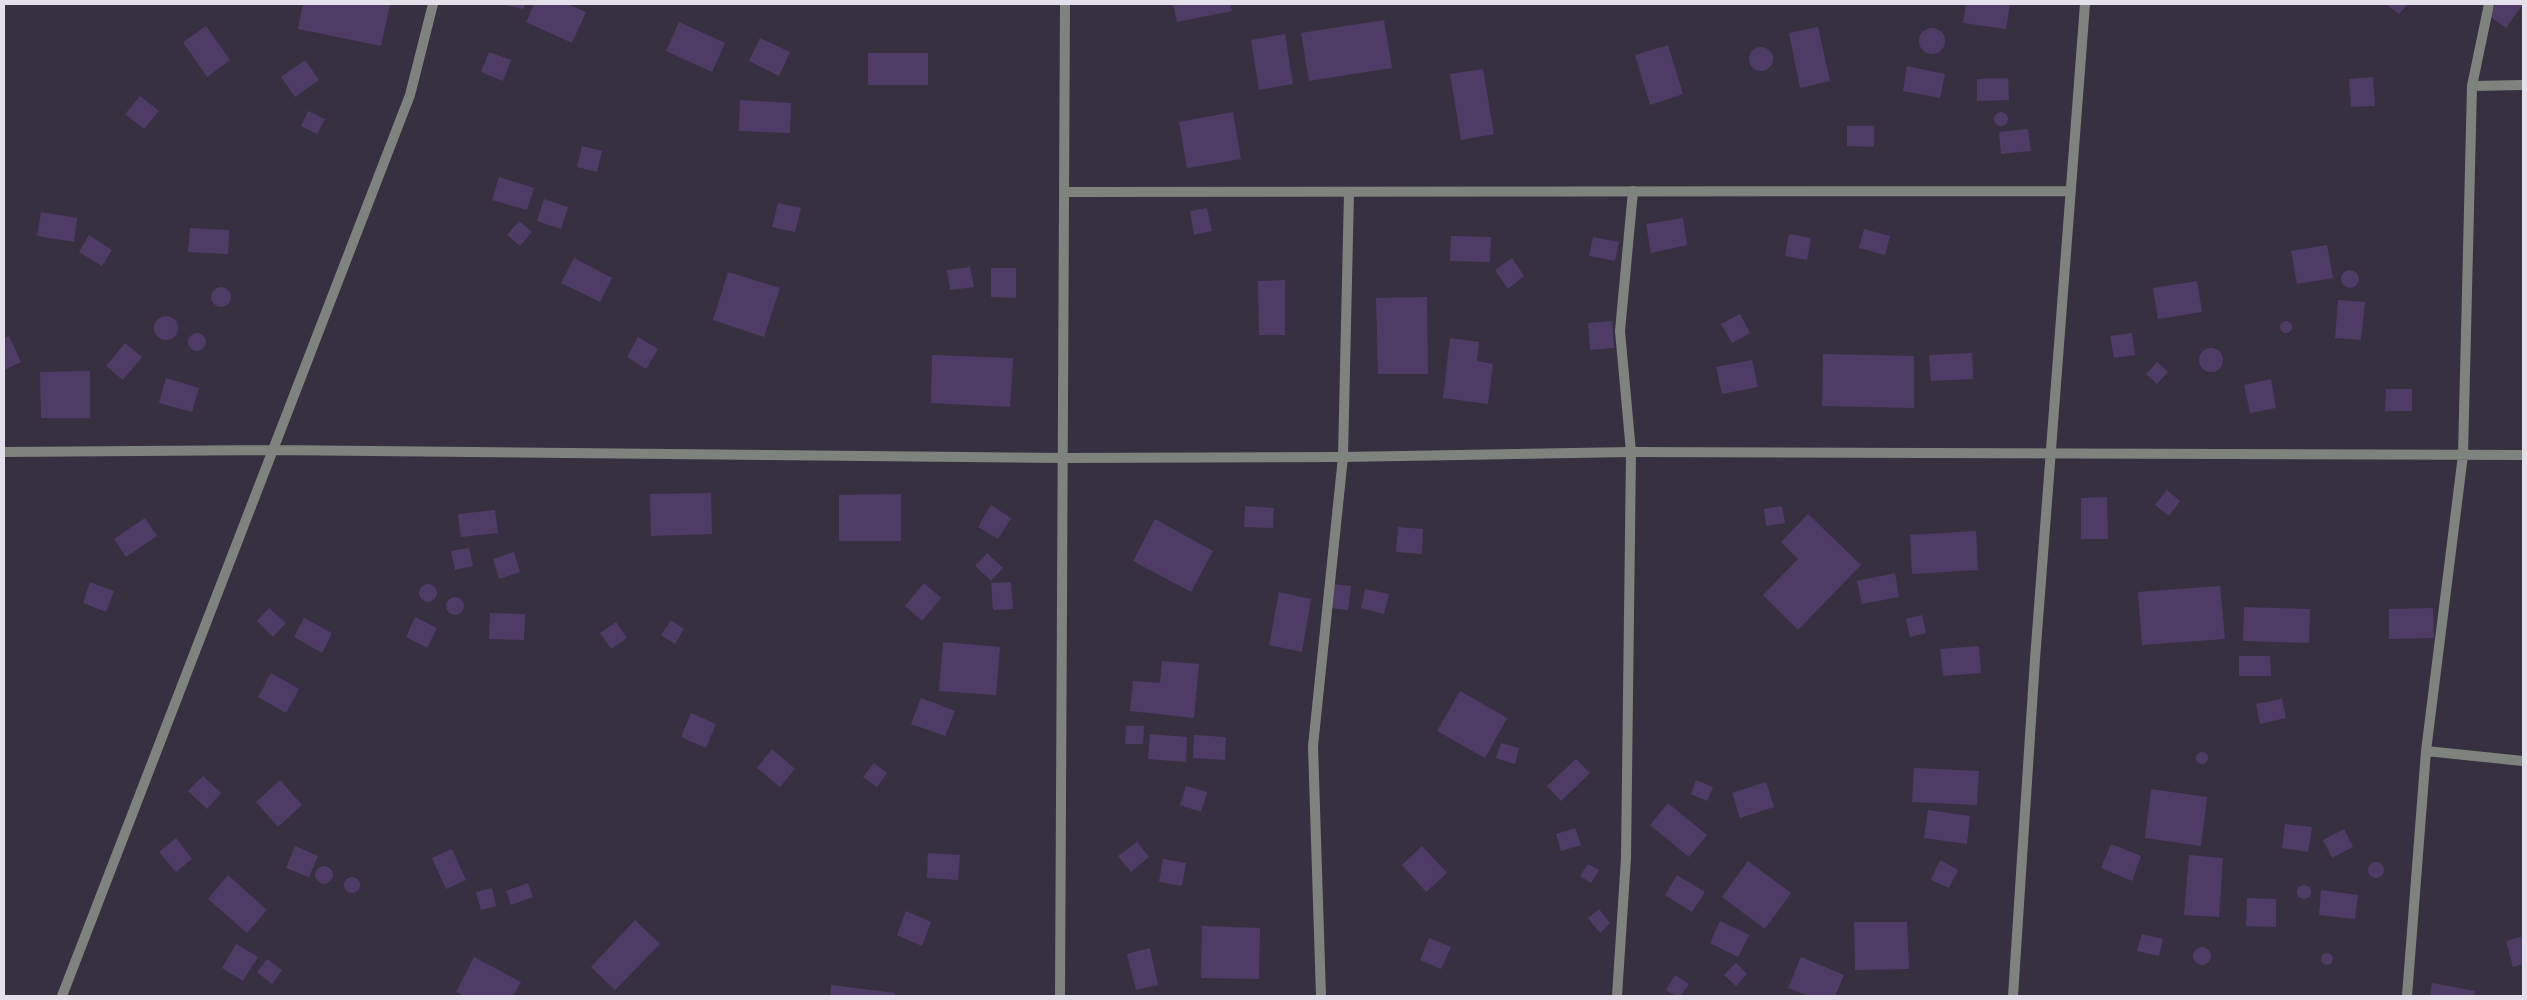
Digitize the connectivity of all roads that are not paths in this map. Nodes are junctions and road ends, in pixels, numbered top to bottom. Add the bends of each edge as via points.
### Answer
1 (433, 4) edge
2 (1065, 4) edge
3 (2085, 4) edge
4 (2489, 4) edge
5 (2523, 85) edge
6 (2472, 86) junction
7 (1633, 191) junction
8 (1064, 192) junction
9 (1349, 192) junction
10 (2071, 192) junction
11 (273, 450) junction
12 (4, 452) edge
13 (1631, 452) junction
14 (2051, 454) junction
15 (2463, 455) junction
16 (2523, 455) edge
17 (1343, 457) junction
18 (1062, 458) junction
19 (2426, 751) junction
20 (2523, 761) edge
21 (62, 996) edge
22 (1060, 996) edge
23 (1321, 996) edge
24 (1617, 996) edge
25 (2013, 996) edge
26 (2407, 996) edge

1 - 11 street via 410,95
2 - 8 street
3 - 10 street
4 - 6 street
5 - 6 street
6 - 15 street
7 - 9 street
7 - 10 street
7 - 13 street via 1620,331
8 - 9 street
8 - 18 street
9 - 17 street
10 - 14 street
11 - 12 street
11 - 18 street
11 - 21 street
13 - 14 street
13 - 17 street
13 - 24 street via 1626,858
14 - 15 street
14 - 25 street
15 - 16 street
15 - 19 street
17 - 18 street
17 - 23 street via 1313,746
18 - 22 street
19 - 20 street
19 - 26 street

